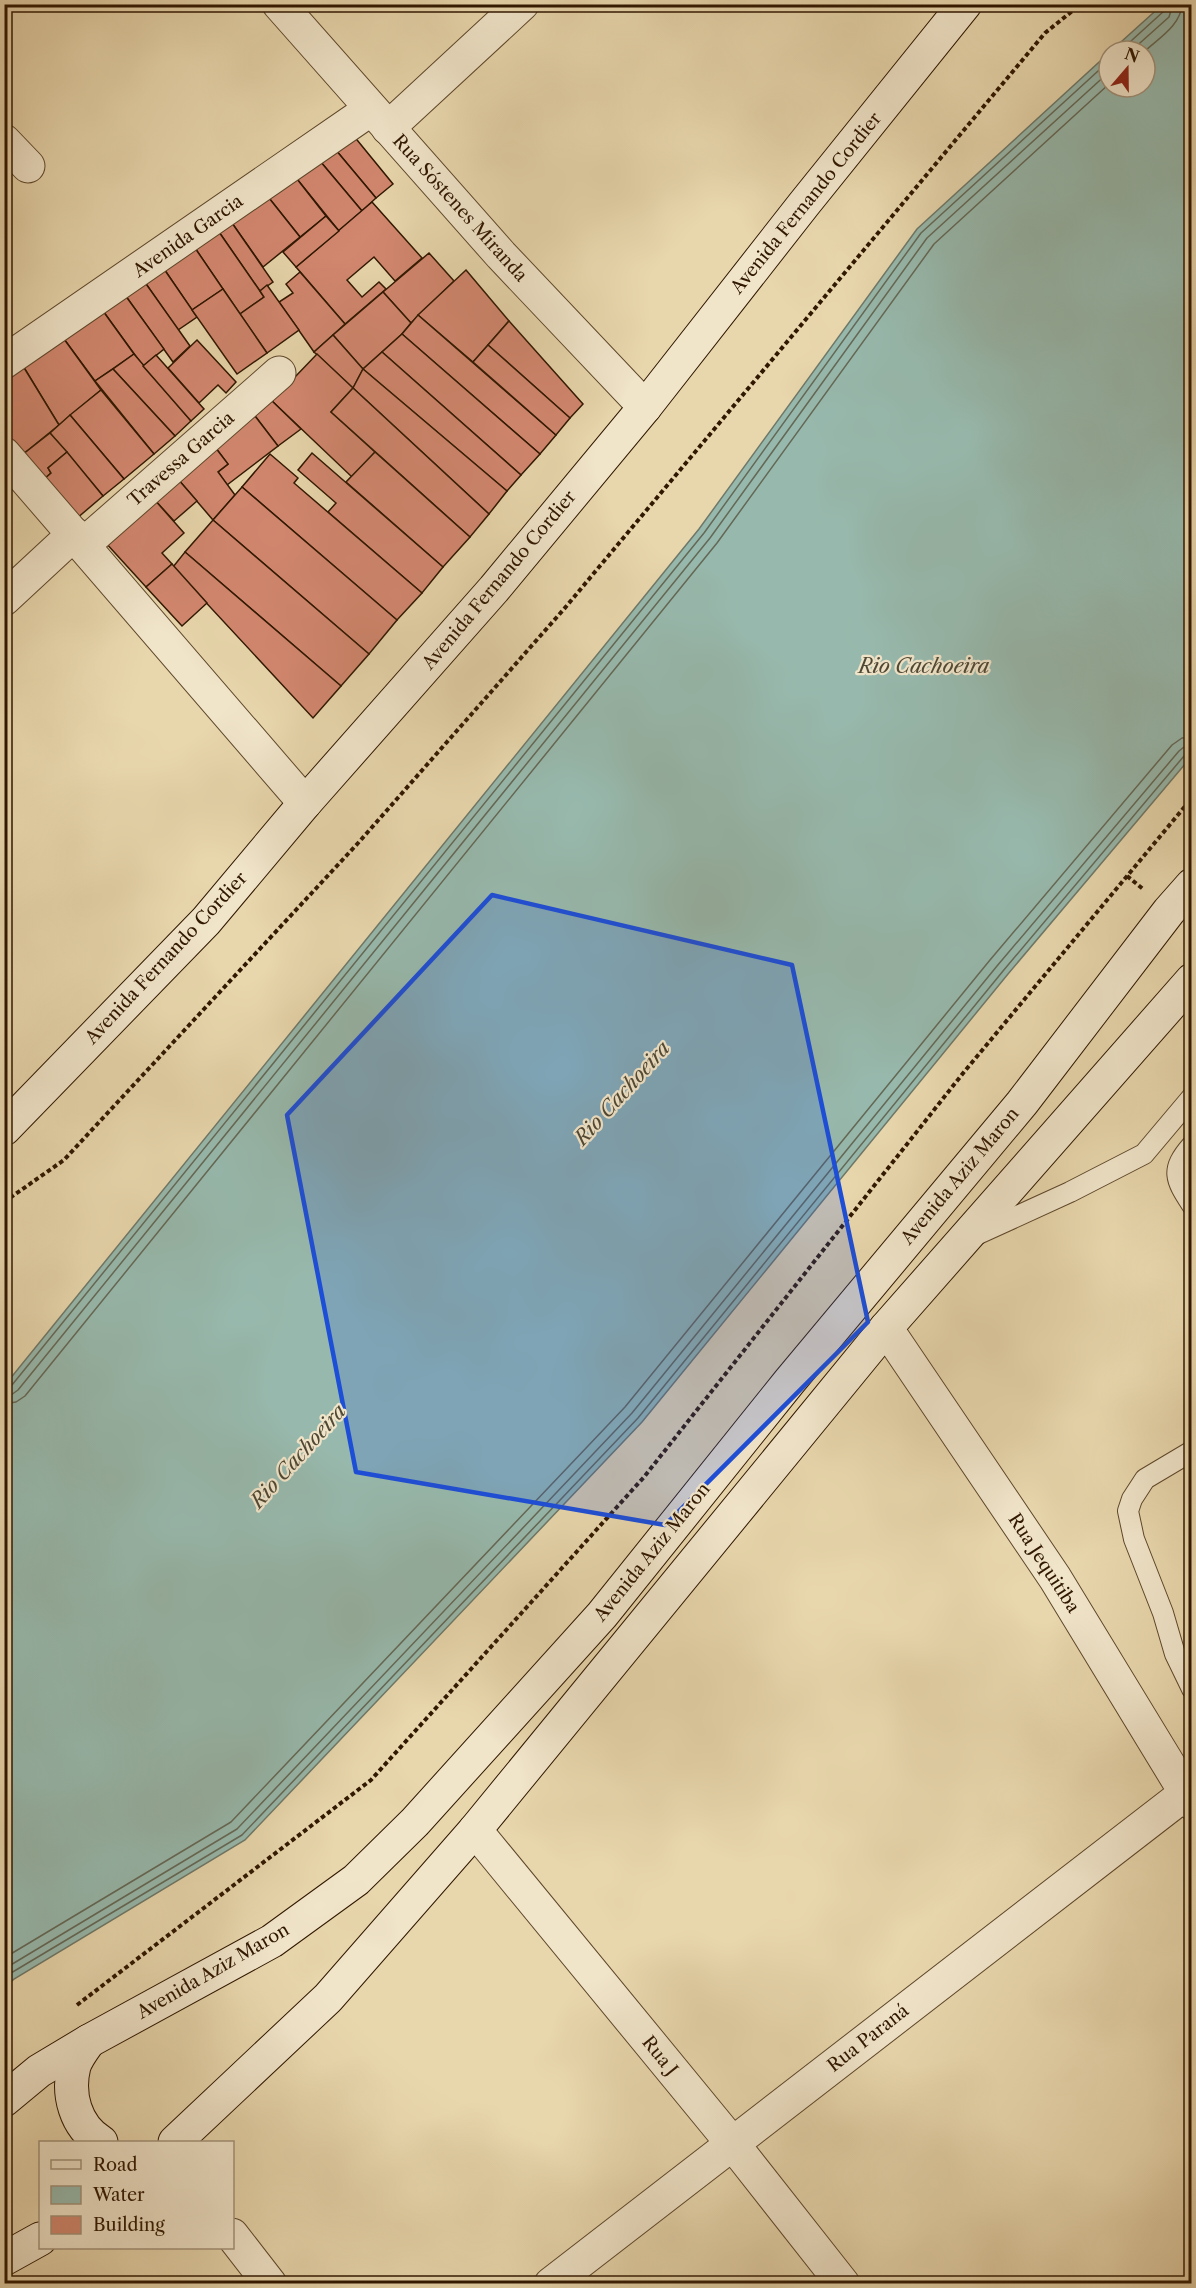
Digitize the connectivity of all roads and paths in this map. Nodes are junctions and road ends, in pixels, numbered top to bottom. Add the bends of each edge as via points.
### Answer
1 (279, 4) edge
2 (522, 4) edge
3 (965, 4) edge
4 (1081, 4) edge
5 (380, 119) junction
6 (4, 141) edge
7 (28, 166) dead end
8 (4, 362) edge
9 (279, 373) dead end
10 (645, 407) junction
11 (4, 454) edge
12 (78, 540) junction
13 (4, 599) edge
14 (1191, 798) edge
15 (305, 803) junction
16 (1191, 885) edge
17 (1191, 980) edge
18 (1191, 1096) edge
19 (4, 1130) edge
20 (1191, 1145) edge
21 (4, 1202) edge
22 (1191, 1205) edge
23 (963, 1241) junction
24 (886, 1328) junction
25 (1191, 1451) edge
26 (1191, 1689) edge
27 (1189, 1798) edge
28 (475, 1830) junction
29 (70, 2010) dead end
30 (89, 2041) junction
31 (4, 2100) edge
32 (99, 2141) edge
33 (177, 2141) edge
34 (732, 2143) junction
35 (234, 2238) edge
36 (39, 2240) edge
37 (4, 2259) edge
38 (270, 2283) edge
39 (551, 2283) edge
40 (843, 2283) edge

1 - 5 main road, Rua Sóstenes Miranda
2 - 5 main road, Avenida Garcia
3 - 10 main road, Avenida Fernando Cordier
4 - 21 path via 1045,33 564,609 359,842 64,1160
5 - 8 main road, Avenida Garcia
5 - 10 main road, Rua Sóstenes Miranda via 501,255
6 - 7 main road
9 - 12 main road, Travessa Garcia
10 - 15 main road, Avenida Fernando Cordier via 494,589
11 - 12 main road
12 - 13 main road, Travessa Garcia
12 - 15 main road
14 - 29 path via 964,1072 644,1477 371,1780
15 - 19 main road, Avenida Fernando Cordier via 206,921
16 - 30 main road, Avenida Aziz Maron via 1022,1103 789,1382 602,1616 415,1822 356,1880 272,1941
17 - 23 main road, Avenida Aziz Maron
18 - 23 lane via 1144,1154
20 - 22 lane via 1176,1171 1179,1186
23 - 24 main road, Avenida Aziz Maron
24 - 27 main road, Rua Jequitiba via 1055,1578
24 - 28 main road, Avenida Aziz Maron
25 - 26 lane via 1144,1479 1128,1511 1134,1539
27 - 34 main road, Rua Paraná
28 - 33 main road, Avenida Aziz Maron via 328,1998
28 - 34 main road, Rua J
30 - 31 main road, Avenida Aziz Maron via 39,2071
30 - 32 main road via 75,2063 70,2090 76,2115
34 - 39 main road, Rua Paraná
34 - 40 main road, Rua J
35 - 38 main road
36 - 37 main road

